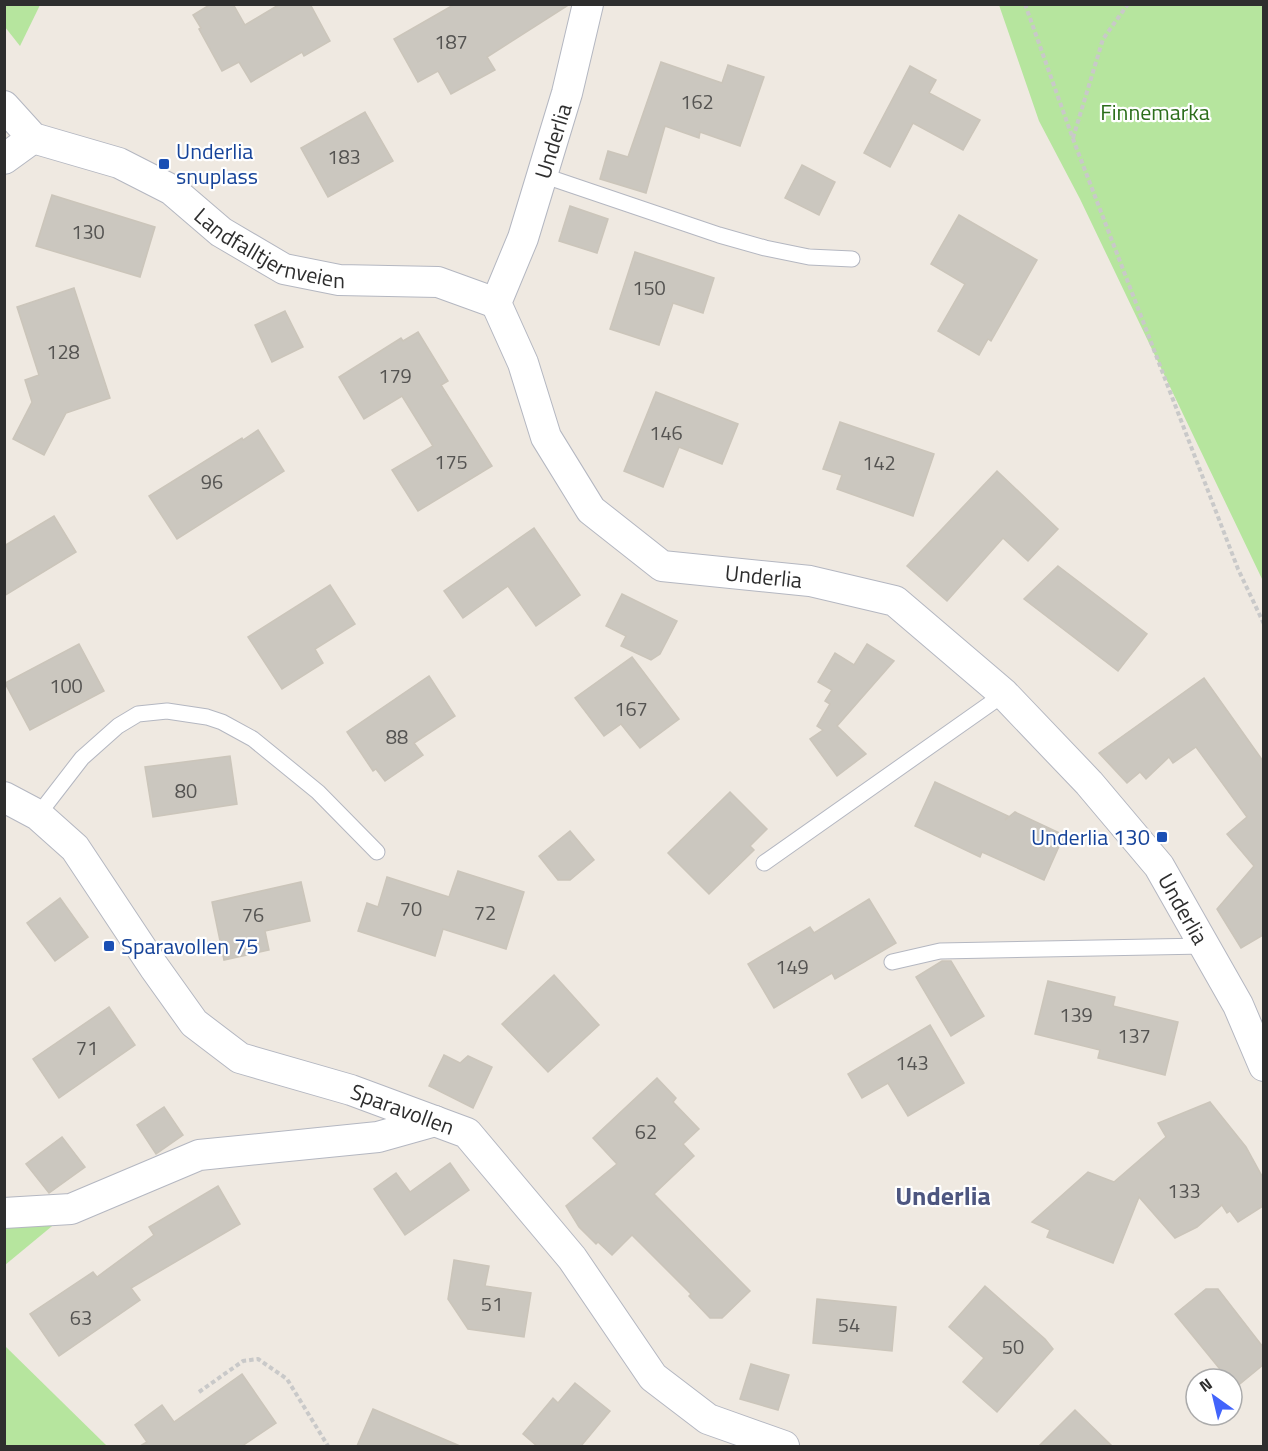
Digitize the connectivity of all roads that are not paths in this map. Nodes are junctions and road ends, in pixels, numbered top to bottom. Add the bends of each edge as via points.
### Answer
1 (588, 4) edge
2 (4, 106) edge
3 (33, 138) junction
4 (4, 159) edge
5 (542, 175) junction
6 (852, 259) dead end
7 (496, 303) junction
8 (1004, 694) junction
9 (4, 796) edge
10 (38, 815) junction
11 (377, 852) dead end
12 (764, 863) dead end
13 (1205, 946) junction
14 (892, 962) dead end
15 (1263, 1066) edge
16 (435, 1121) junction
17 (4, 1213) edge
18 (784, 1446) edge

1 - 5 street, Underlia
2 - 3 street
3 - 4 street
3 - 7 street, Landfalltjernveien via 119,163 172,190 221,232 284,269 339,280 438,282
5 - 6 lane via 765,248 809,257
5 - 7 street, Underlia via 523,238
7 - 8 street, Underlia via 523,363 546,437 591,510 662,566 810,581 895,601
8 - 12 lane
8 - 13 street, Underlia via 1089,783 1159,866
9 - 10 street, Sparavollen
10 - 11 lane via 82,758 118,726 138,714 166,711 207,717 253,739 318,792
10 - 16 street, Sparavollen via 75,848 194,1023 240,1058 351,1090
13 - 14 lane via 940,951
13 - 15 street, Underlia via 1238,1005
16 - 17 street via 378,1137 199,1155 71,1209
16 - 18 street, Sparavollen via 467,1133 572,1258 653,1377 708,1419

